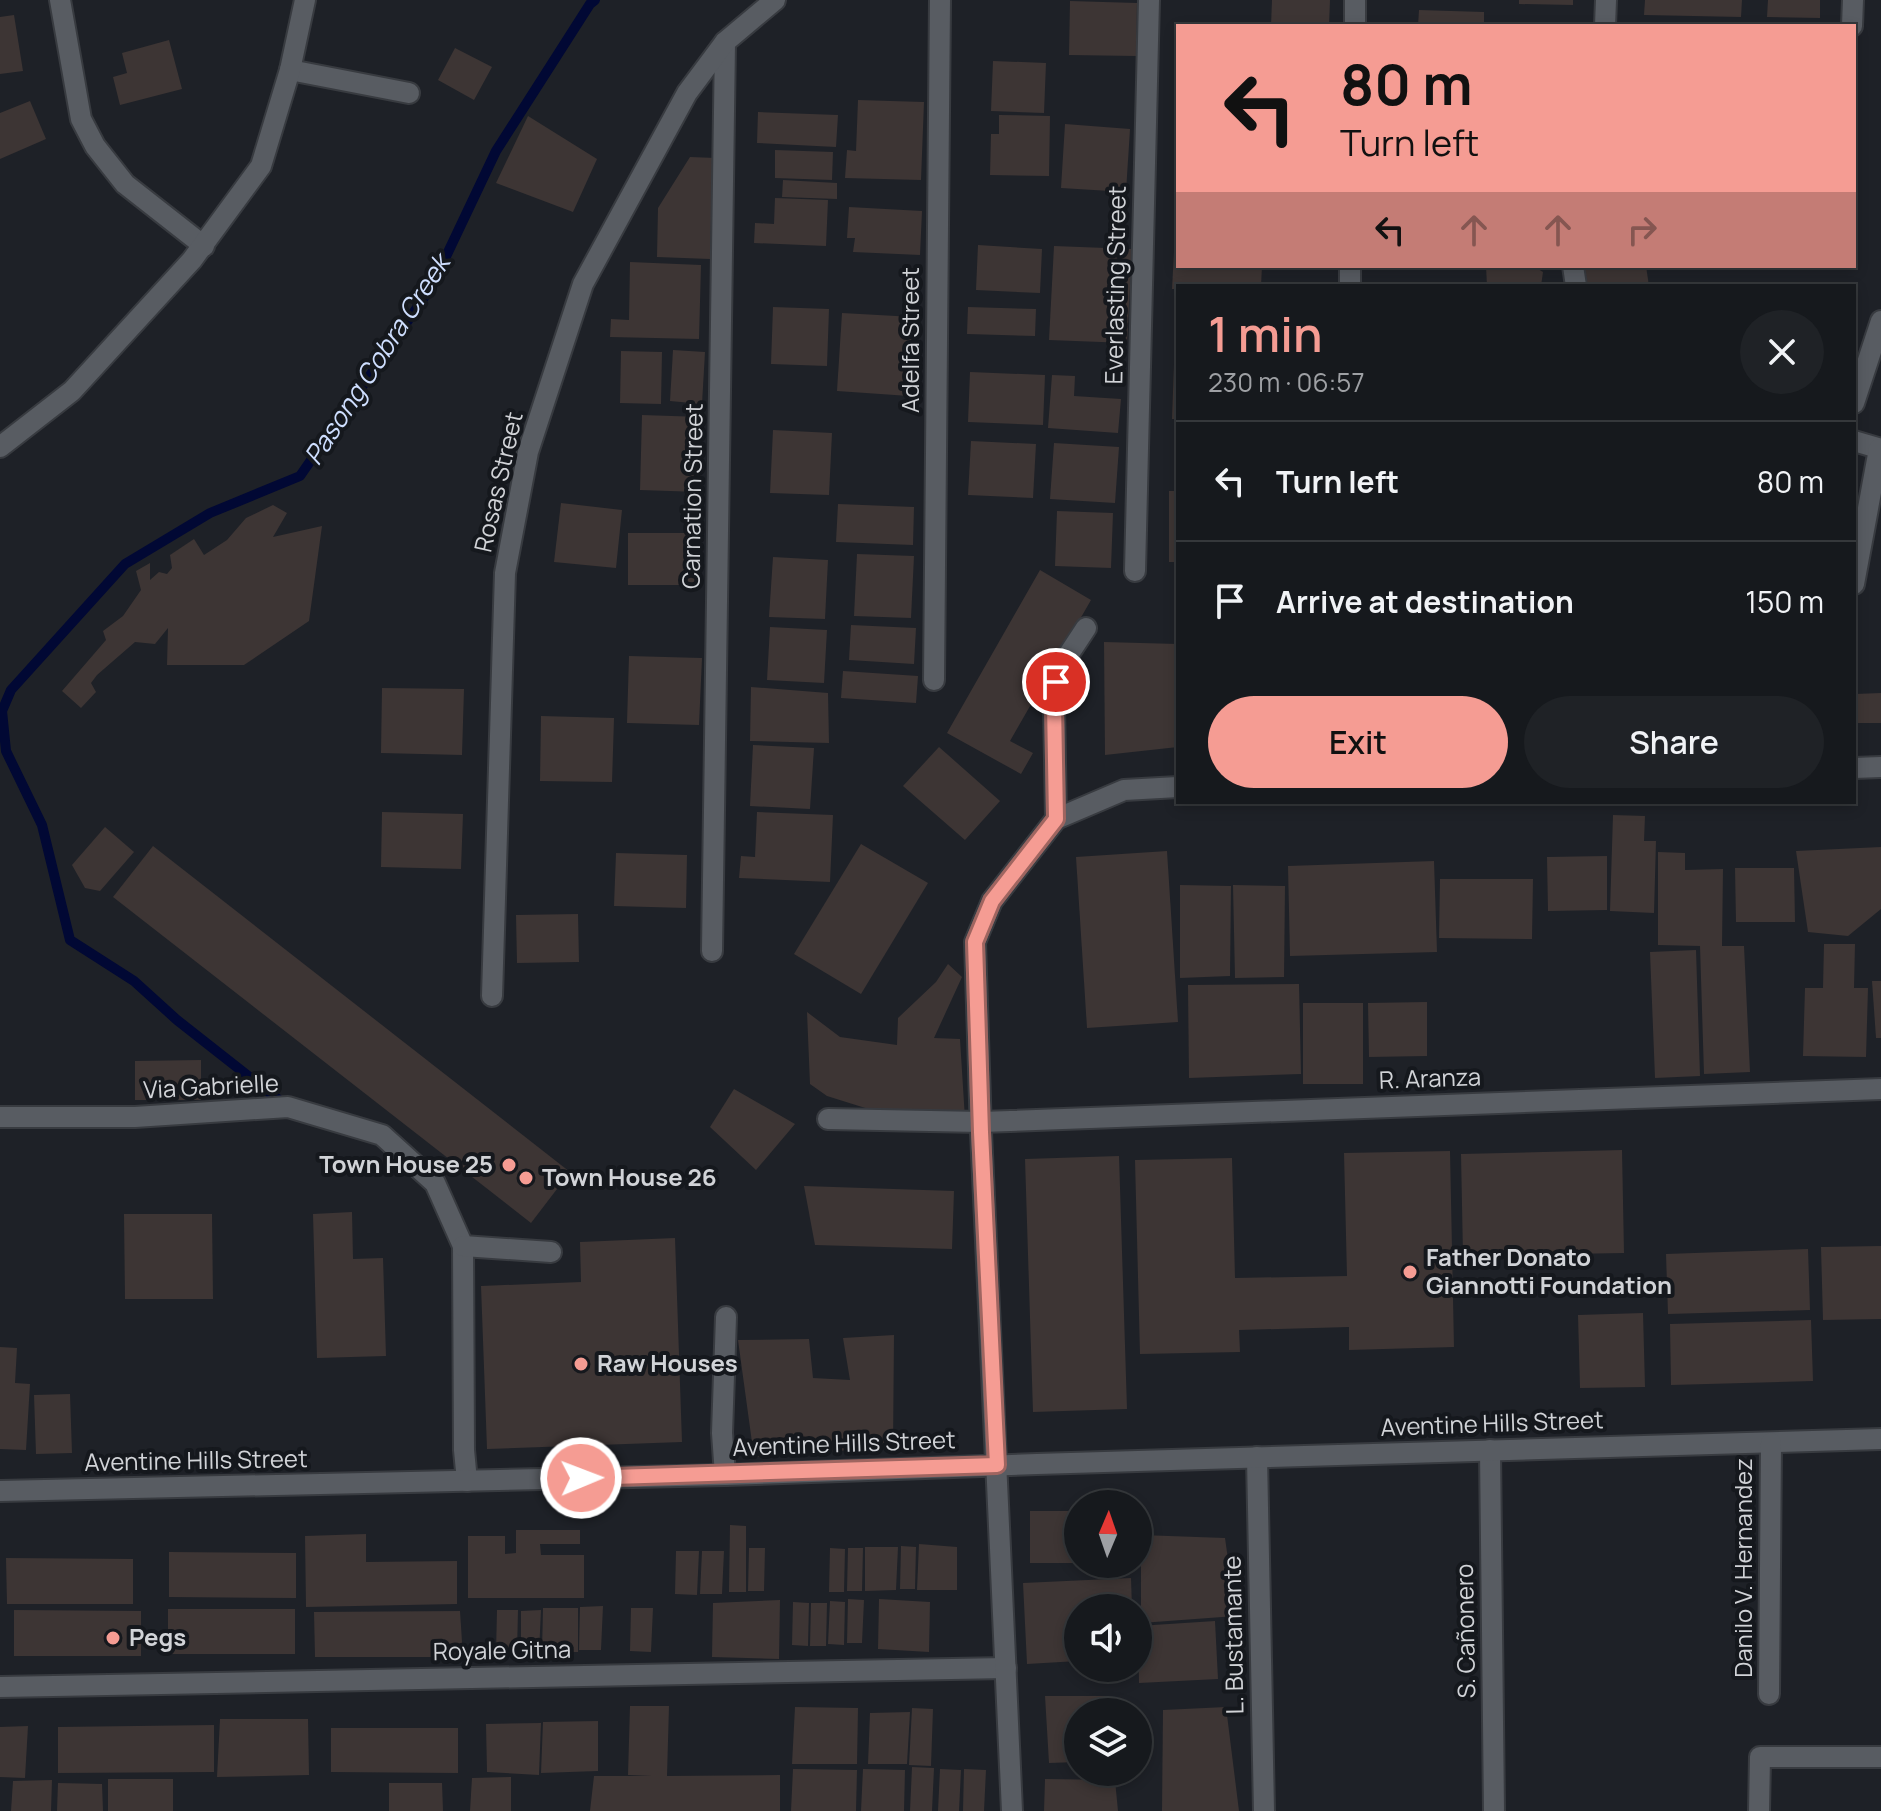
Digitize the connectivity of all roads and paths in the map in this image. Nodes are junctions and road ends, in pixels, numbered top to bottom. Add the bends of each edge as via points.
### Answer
1 (60, 0) edge
2 (305, 0) edge
3 (775, 0) edge
4 (940, 0) edge
5 (1149, 0) edge
6 (1355, 0) edge
7 (1606, 0) edge
8 (1853, 0) edge
9 (1355, 24) edge
10 (1605, 24) edge
11 (1852, 24) edge
12 (725, 42) junction
13 (290, 70) junction
14 (409, 93) dead end
15 (204, 246) junction
16 (1881, 321) edge
17 (1856, 397) edge
18 (1856, 442) edge
19 (0, 447) edge
20 (1880, 449) edge
21 (1135, 571) dead end
22 (1856, 574) edge
23 (1086, 628) dead end
24 (934, 680) dead end
25 (1881, 767) edge
26 (1856, 768) edge
27 (1176, 787) edge
28 (1056, 819) junction
29 (712, 951) dead end
30 (492, 996) dead end
31 (1881, 1089) edge
32 (0, 1117) edge
33 (828, 1119) dead end
34 (981, 1122) junction
35 (463, 1246) junction
36 (551, 1252) dead end
37 (726, 1317) dead end
38 (1881, 1439) edge
39 (1771, 1443) junction
40 (1490, 1450) junction
41 (1257, 1457) junction
42 (997, 1465) junction
43 (725, 1475) junction
44 (467, 1481) junction
45 (0, 1491) edge
46 (1006, 1668) junction
47 (0, 1687) edge
48 (1769, 1694) dead end
49 (1881, 1757) edge
50 (1012, 1811) edge
51 (1264, 1811) edge
52 (1494, 1811) edge
53 (1759, 1811) edge

1 - 15 street via 81,119 95,146 125,184
2 - 13 street
3 - 12 street, Rosas Street
4 - 24 street, Adelfa Street
5 - 21 street, Everlasting Street
6 - 9 street
7 - 10 street
8 - 11 street
12 - 29 street, Carnation Street
12 - 30 street, Rosas Street via 687,93 583,284 528,452 505,573
13 - 14 street
13 - 15 street via 261,166
15 - 19 street via 72,391
16 - 17 street
18 - 20 street
20 - 22 street
23 - 28 street via 1056,682
25 - 26 street
27 - 28 street via 1124,790
28 - 34 street via 992,901 975,942
31 - 34 street, R. Aranza
32 - 35 street, Via Gabrielle via 135,1117 288,1107 382,1135 435,1183
33 - 34 street, R. Aranza
34 - 42 street
35 - 36 street
35 - 44 street, Via Gabrielle
37 - 43 street
38 - 39 street, Aventine Hills Street
39 - 40 street, Aventine Hills Street
39 - 48 street, Danilo V. Hernandez
40 - 41 street, Aventine Hills Street
40 - 52 street, S. Cañonero
41 - 42 street, Aventine Hills Street
41 - 51 street, L. Bustamante
42 - 43 street, Aventine Hills Street
42 - 46 street
43 - 44 street, Aventine Hills Street
44 - 45 street, Aventine Hills Street
46 - 47 street, Royale Gitna
46 - 50 street
49 - 53 street via 1760,1757

